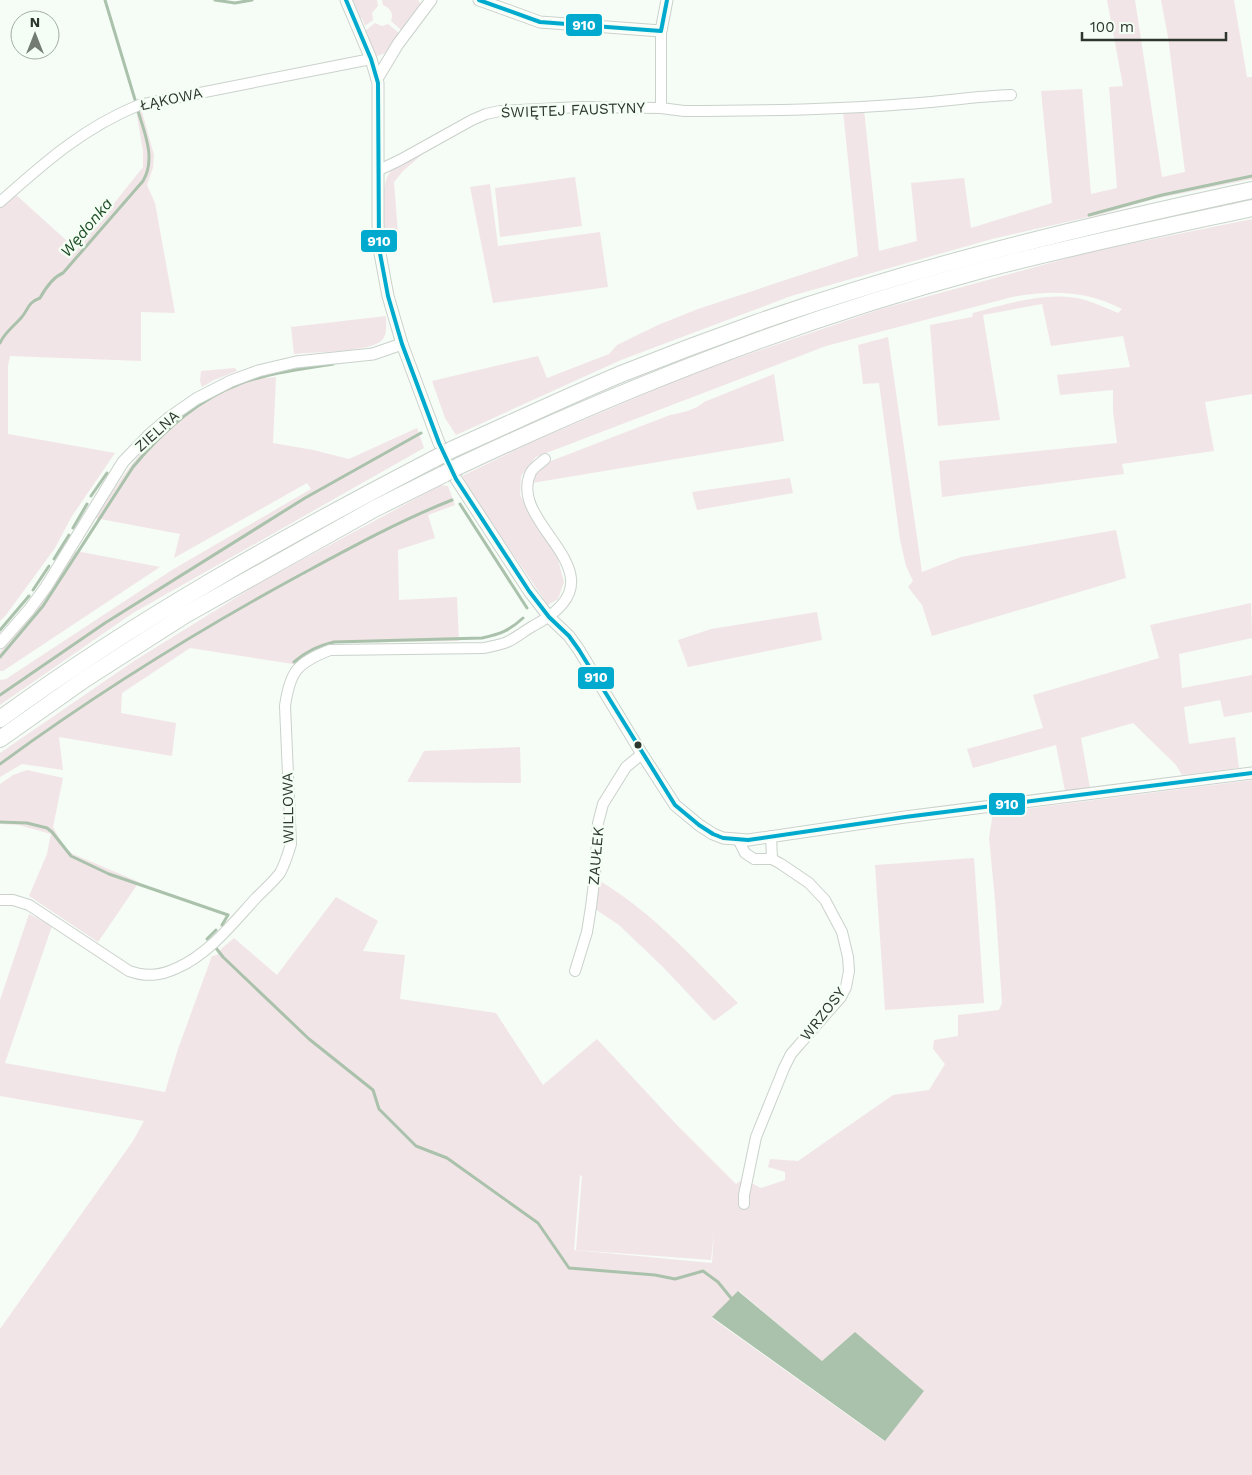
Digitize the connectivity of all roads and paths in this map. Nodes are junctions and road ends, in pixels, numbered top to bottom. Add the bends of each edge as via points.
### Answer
1 (346, 0) edge
2 (432, 0) edge
3 (479, 0) edge
4 (667, 0) edge
5 (661, 30) junction
6 (371, 59) junction
7 (377, 79) junction
8 (1011, 95) dead end
9 (661, 108) junction
10 (379, 170) junction
11 (1252, 190) edge
12 (0, 202) edge
13 (1252, 208) edge
14 (402, 344) junction
15 (545, 459) dead end
16 (550, 618) junction
17 (0, 643) edge
18 (0, 719) edge
19 (0, 739) edge
20 (642, 754) junction
21 (1252, 773) edge
22 (771, 836) junction
23 (738, 839) junction
24 (772, 859) junction
25 (0, 900) edge
26 (576, 971) dead end
27 (744, 1204) dead end

1 - 6 street
2 - 7 street
3 - 5 street via 540,22
4 - 5 street
5 - 9 street
6 - 7 street
6 - 12 street, ŁĄKOWA via 139,105 82,134
7 - 10 street
8 - 9 street, ŚWIĘTEJ FAUSTYNY via 829,108 684,111
9 - 10 street, ŚWIĘTEJ FAUSTYNY via 581,107 486,114
10 - 14 street via 379,248
11 - 18 highway, bridge via 955,260 757,323 622,374 451,450 238,564 144,622
13 - 19 highway, bridge via 986,269 840,313 678,371 536,430 374,509 185,615 85,679
14 - 16 street via 456,479
14 - 17 street, ZIELNA via 373,354 296,362 258,371 231,381 170,416 123,462 46,587
15 - 16 street via 532,470 528,497 532,510 568,566 571,585
16 - 20 street via 579,650
16 - 25 street, WILLOWA via 507,642 484,648 330,650 310,658 296,671 288,684 285,706 290,828 286,861 226,931 200,954 177,968 143,976 129,971 29,905
20 - 23 street via 675,805 687,816 712,834
20 - 26 street, ZAUŁEK via 626,767 603,804 598,823 587,932
21 - 22 street
22 - 23 street
22 - 24 street
23 - 24 street, WRZOSY via 745,853 754,859
24 - 27 street, WRZOSY via 801,877 825,900 842,932 849,971 840,997 791,1054 784,1068 756,1137

